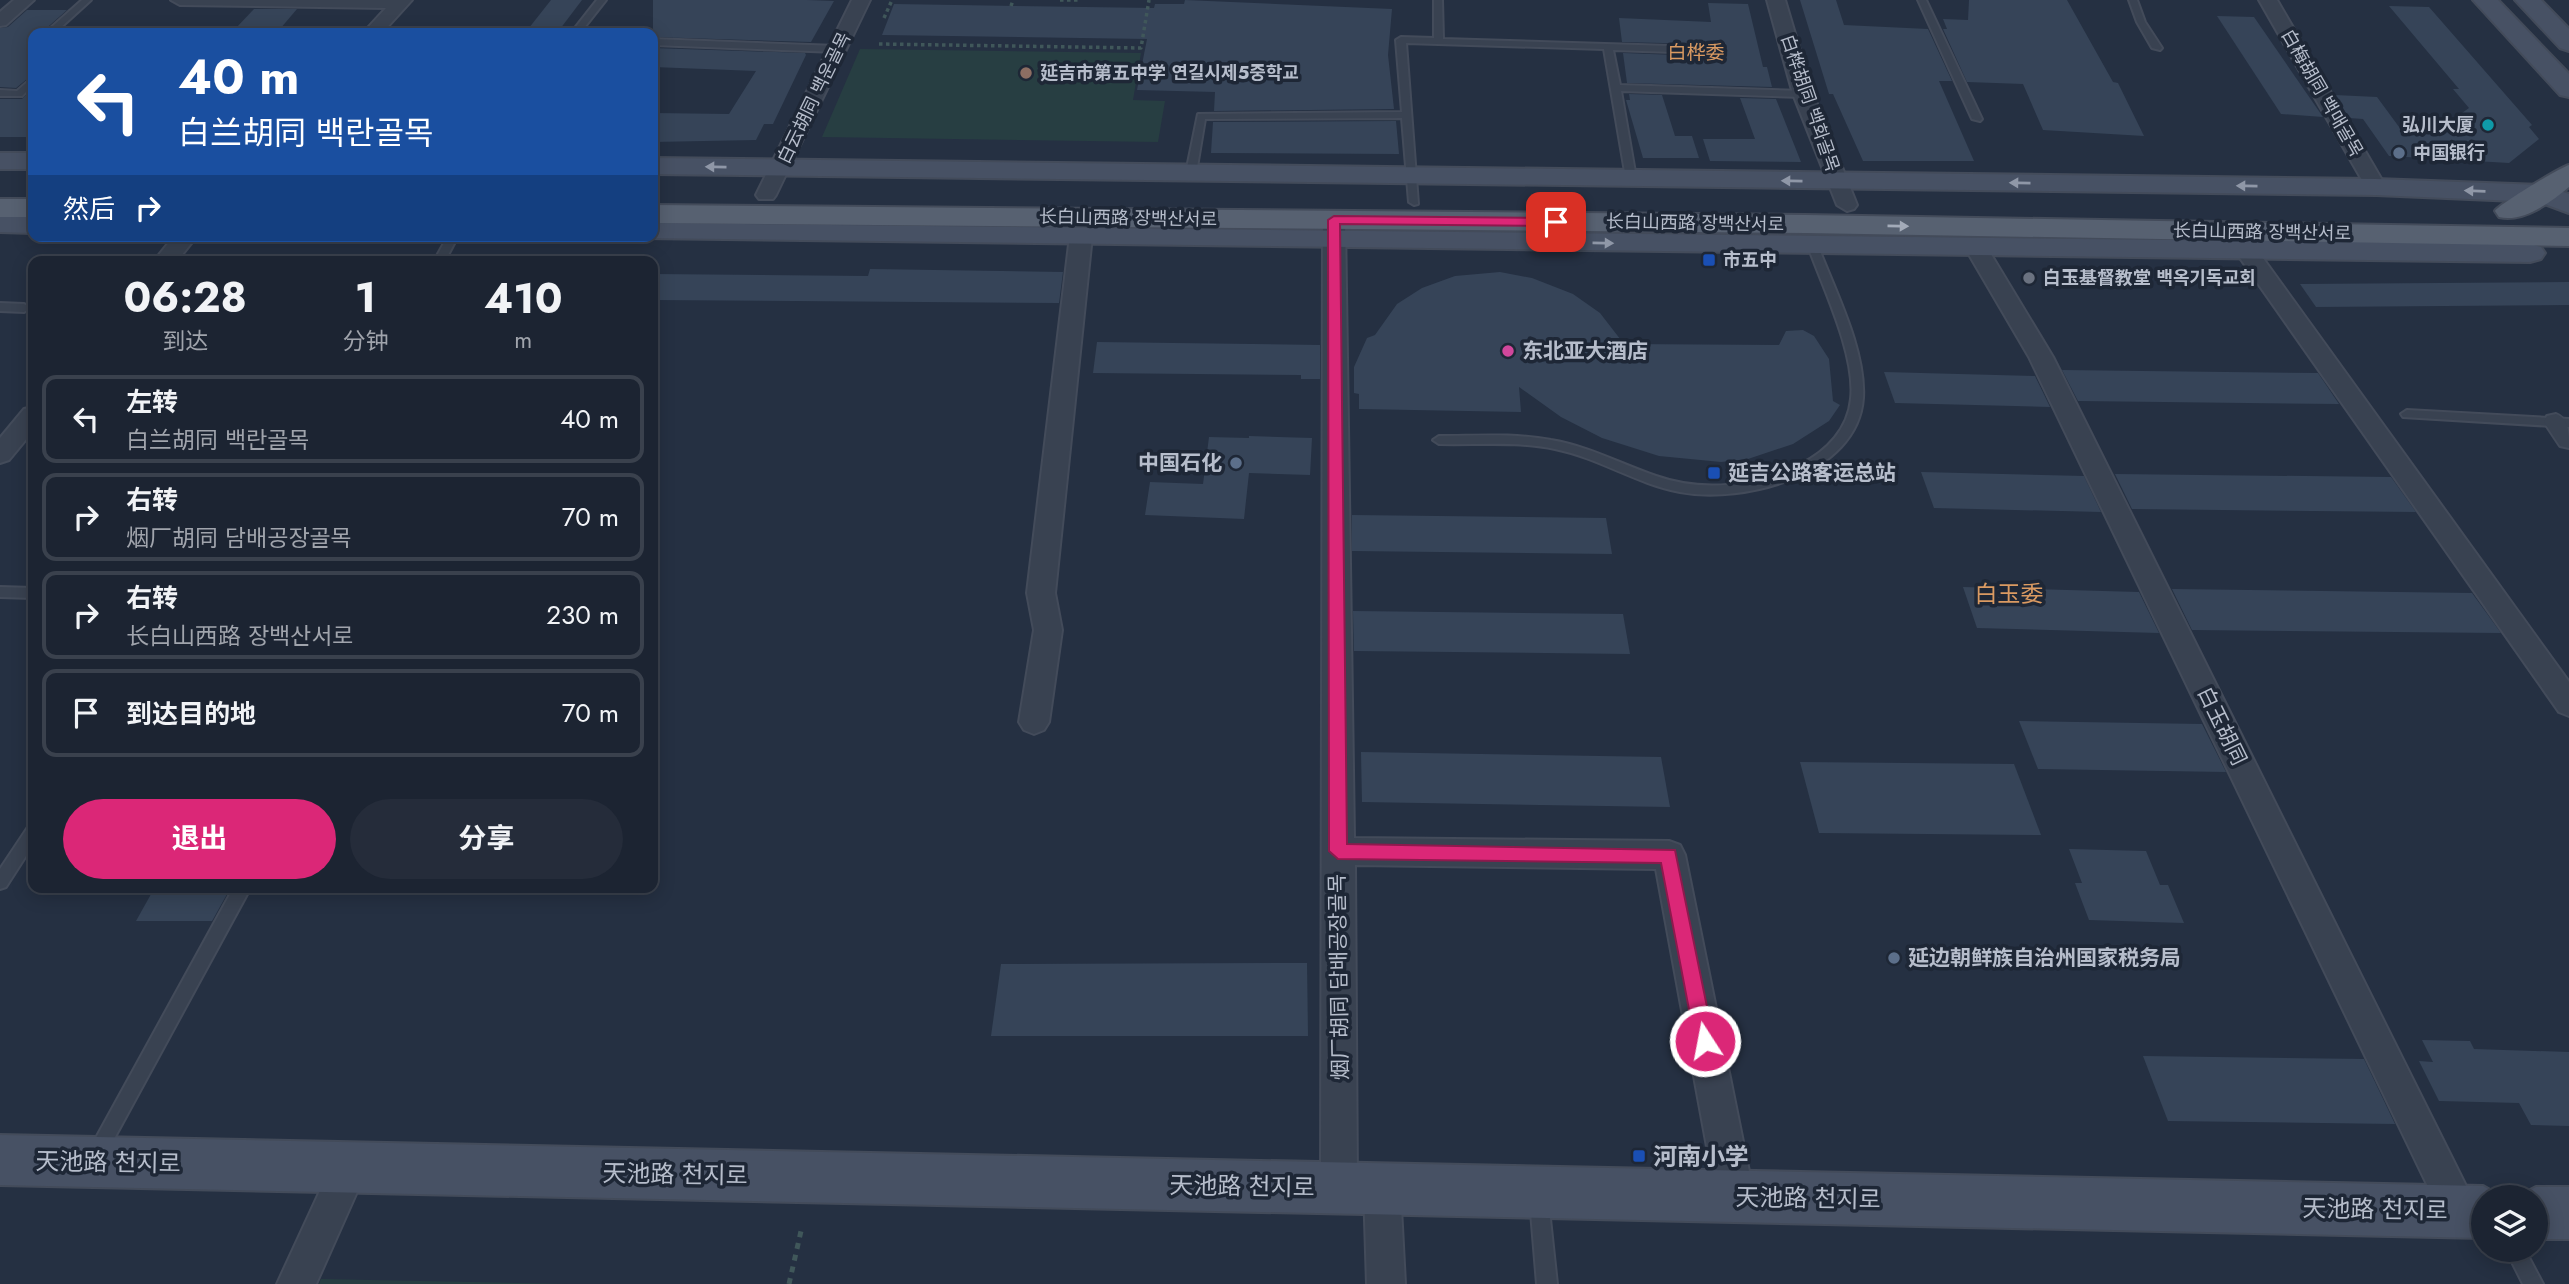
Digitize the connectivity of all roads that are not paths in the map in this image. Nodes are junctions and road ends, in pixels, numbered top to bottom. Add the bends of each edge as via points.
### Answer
1 (25, 0) edge
2 (87, 0) edge
3 (180, 0) edge
4 (602, 0) edge
5 (861, 0) edge
6 (1438, 0) edge
7 (1776, 0) edge
8 (1922, 0) edge
9 (2133, 0) edge
10 (2268, 0) edge
11 (2485, 0) edge
12 (2503, 0) edge
13 (2527, 0) edge
14 (2547, 0) edge
15 (402, 1) edge
16 (0, 21) edge
17 (2569, 23) edge
18 (56, 28) edge
19 (377, 28) edge
20 (579, 28) edge
21 (658, 42) edge
22 (1439, 42) junction
23 (2569, 43) edge
24 (1608, 47) junction
25 (2157, 48) dead end
26 (837, 49) junction
27 (1703, 50) dead end
28 (2566, 80) edge
29 (28, 85) edge
30 (1615, 88) junction
31 (0, 93) edge
32 (1803, 94) junction
33 (1408, 115) junction
34 (1977, 119) dead end
35 (0, 161) edge
36 (28, 161) edge
37 (658, 166) edge
38 (779, 167) junction
39 (1191, 173) junction
40 (2569, 173) edge
41 (1631, 178) junction
42 (2376, 187) junction
43 (0, 188) edge
44 (28, 189) edge
45 (1414, 189) junction
46 (1842, 193) junction
47 (658, 194) edge
48 (766, 195) junction
49 (2556, 199) edge
50 (0, 208) edge
51 (28, 208) edge
52 (2509, 211) junction
53 (2569, 212) edge
54 (658, 214) edge
55 (0, 223) edge
56 (28, 224) edge
57 (1334, 229) junction
58 (658, 232) edge
59 (1809, 235) junction
60 (1081, 236) junction
61 (2454, 236) junction
62 (2569, 237) edge
63 (181, 242) edge
64 (1975, 246) junction
65 (2244, 248) junction
66 (2530, 253) junction
67 (2569, 254) edge
68 (169, 256) edge
69 (0, 307) edge
70 (24, 308) dead end
71 (2407, 414) dead end
72 (28, 421) edge
73 (2565, 429) edge
74 (1439, 440) dead end
75 (0, 454) edge
76 (0, 592) edge
77 (28, 593) edge
78 (2569, 704) edge
79 (1034, 722) dead end
80 (28, 840) edge
81 (1338, 851) junction
82 (0, 882) edge
83 (240, 893) edge
84 (0, 1160) edge
85 (93, 1162) junction
86 (350, 1167) junction
87 (1361, 1188) junction
88 (1539, 1192) junction
89 (1735, 1196) junction
90 (2471, 1211) edge
91 (2548, 1213) edge
92 (2569, 1213) edge
93 (2521, 1262) edge
94 (296, 1284) edge
95 (1386, 1284) edge
96 (1547, 1284) edge
97 (2533, 1284) edge

1 - 16 street
2 - 18 lane
3 - 15 street
4 - 20 lane
5 - 26 street, 白云胡同 백운골목
6 - 22 lane
7 - 32 street, 白桦胡同 백화골목
8 - 34 lane
9 - 25 lane
10 - 42 street, 白梅胡同 백매골목
11 - 28 street
12 - 28 street
13 - 23 street
14 - 17 street
15 - 19 street
21 - 26 lane
22 - 24 lane
22 - 33 lane via 1401,40
24 - 27 lane
24 - 30 lane
26 - 38 street, 白云胡同 백운골목
29 - 31 lane via 19,93
30 - 32 lane
30 - 41 lane
32 - 46 street, 白桦胡同 백화골목
33 - 39 lane via 1201,116
33 - 45 lane
35 - 36 street
38 -> 37 street
38 - 39 street
38 - 48 street, 白云胡同 백운골목
39 - 45 street
40 - 49 main road
41 - 45 street
46 -> 41 street
42 -> 46 street
49 -> 42 street
43 - 44 main road
45 - 46 main road, 长白山西路 장백산서로
45 - 48 main road, 长白山西路 장백산서로
46 - 52 main road, 长白山西路 장백산서로
47 - 48 main road, 长白山西路 장백산서로
49 - 52 main road
50 - 51 main road
52 - 53 main road, 长白山西路 장백산서로
54 - 57 main road, 长白山西路 장백산서로
55 - 56 street
57 -> 59 street
57 - 60 street
57 - 81 street, 烟厂胡同 담배공장골목
58 - 60 street
59 -> 61 main road, 长白山西路 장백산서로
59 - 64 street
59 - 74 lane via 1846,340 1857,398 1855,417 1845,435 1804,469 1747,488 1683,489 1566,447
60 - 79 street via 1041,593 1048,630
61 - 62 main road, 长白山西路 장백산서로
61 - 66 main road
63 - 68 street
64 - 65 street
64 - 90 street, 白玉胡同 via 2041,357
65 - 66 street
65 - 78 street
66 - 67 main road
69 - 70 lane
71 - 73 lane
72 - 75 street
76 - 77 lane
80 - 82 lane
81 - 87 street, 烟厂胡同 담배공장골목 via 1341,1139
81 - 89 street via 1669,855
83 - 85 lane
84 - 85 street, 天池路 천지로
85 - 86 street, 天池路 천지로
86 - 87 street, 天池路 천지로
86 - 94 street
87 - 88 street, 天池路 천지로
87 - 95 street, 烟厂胡同 담배공장골목
88 - 89 street, 天池路 천지로
88 - 96 lane
89 - 90 street, 天池路 천지로
91 - 92 street
93 - 97 lane

